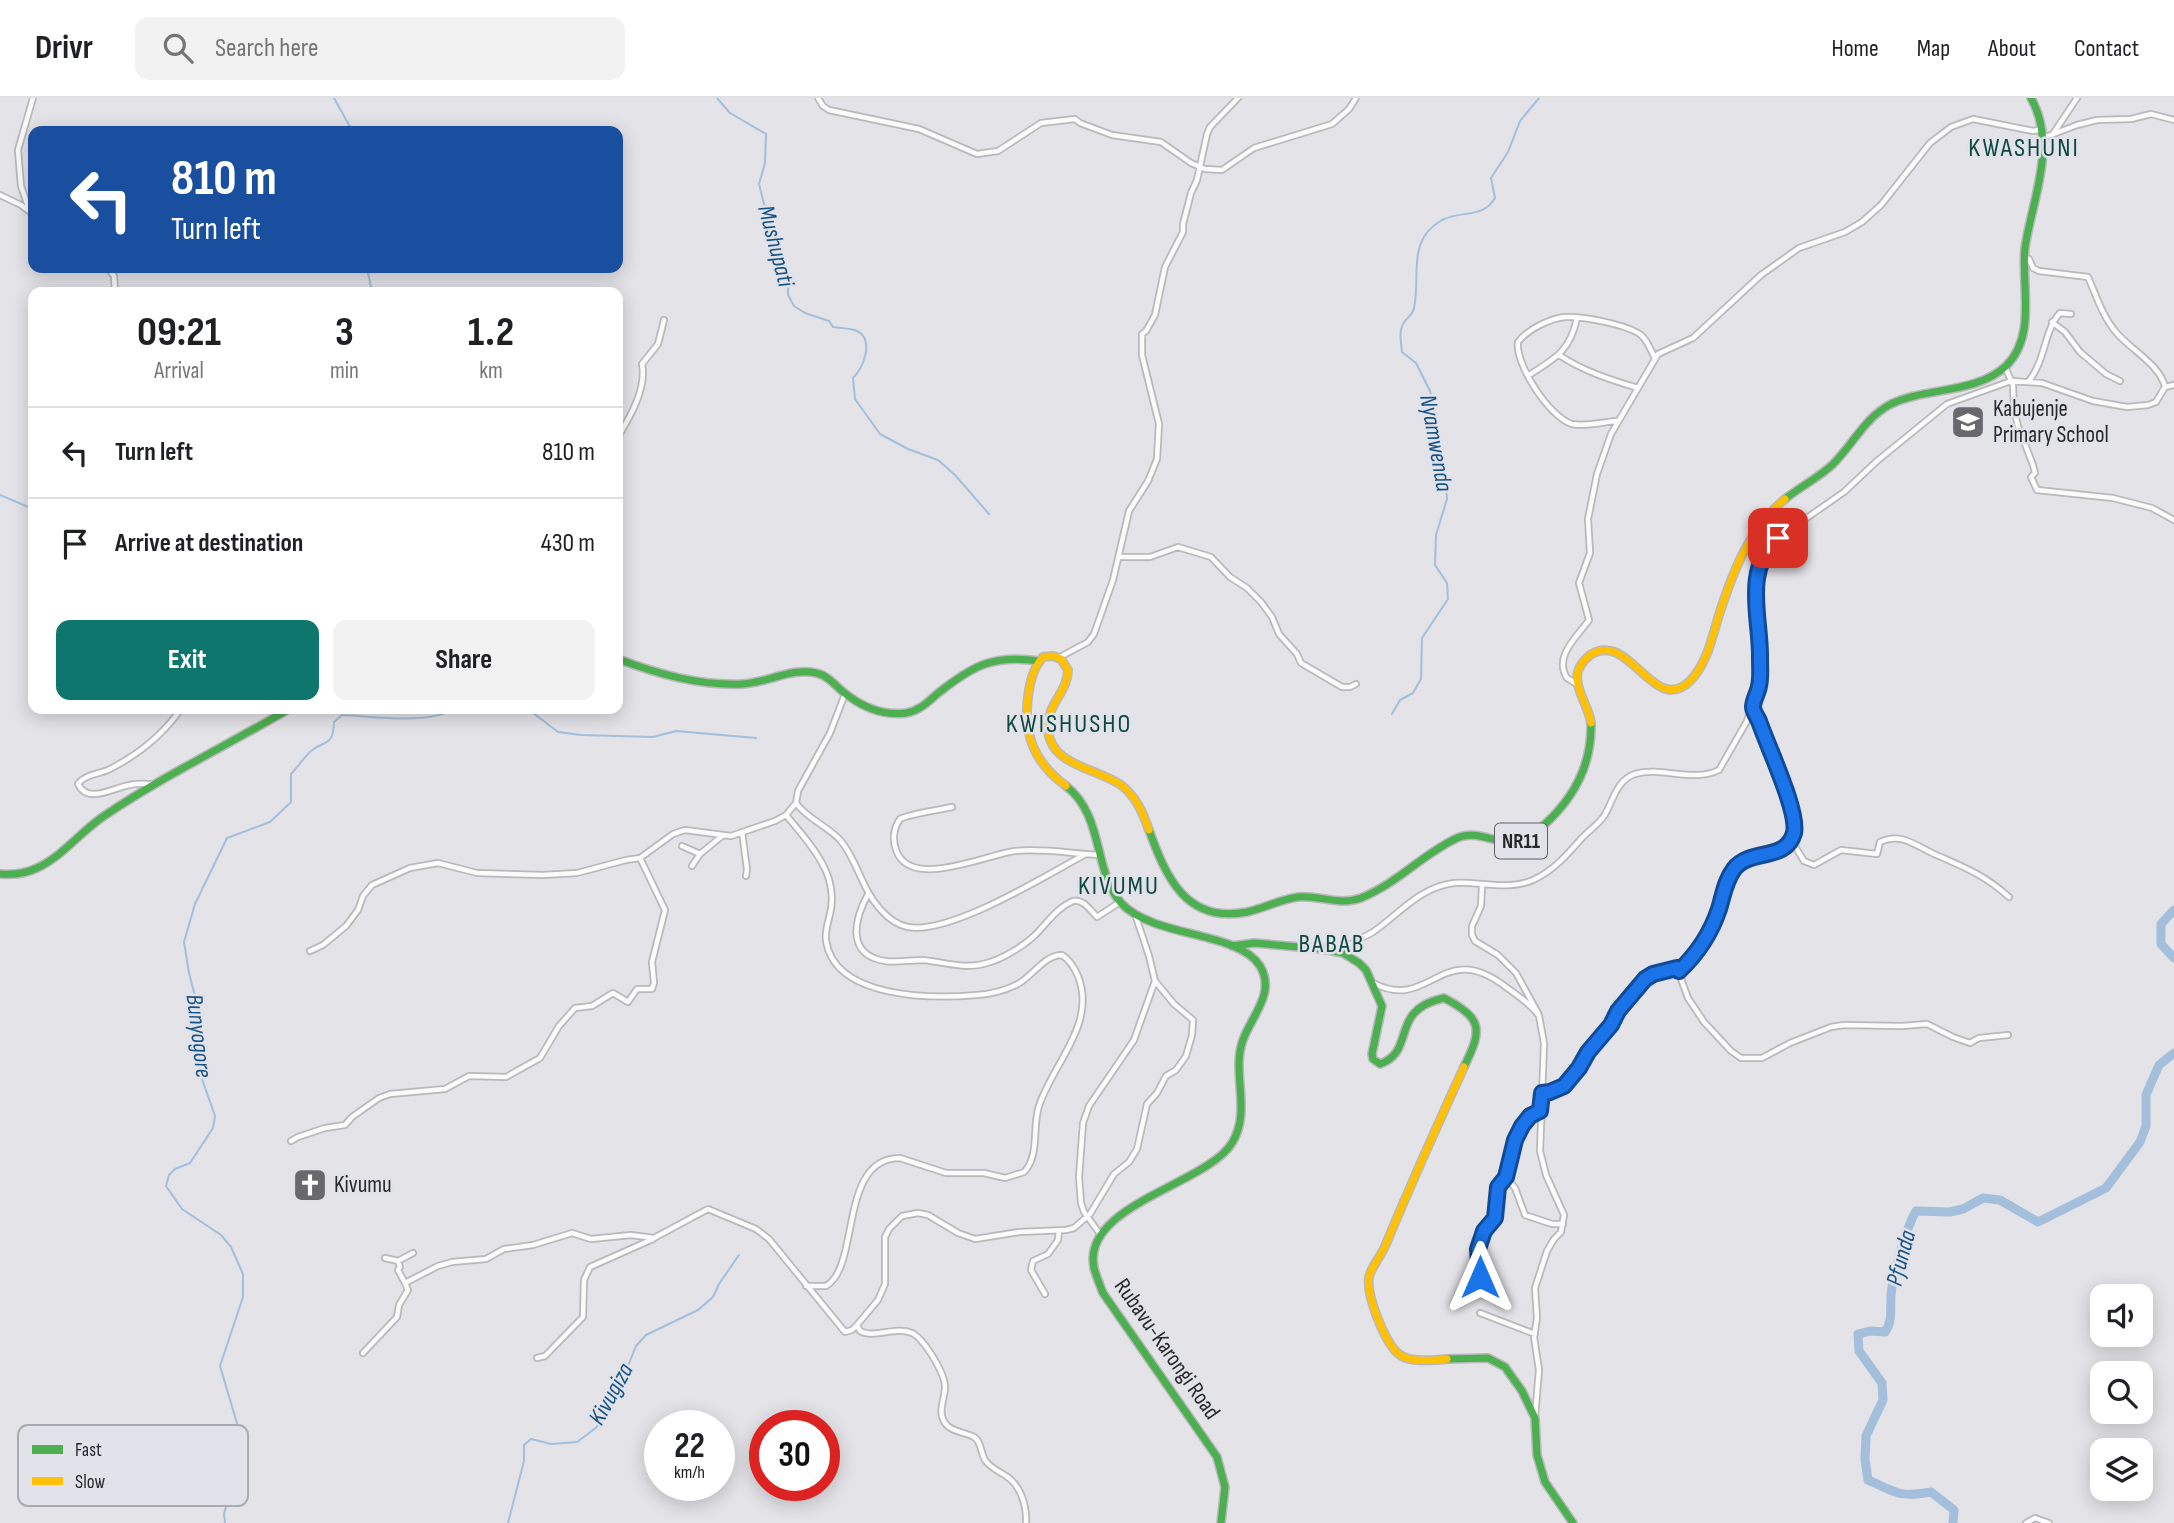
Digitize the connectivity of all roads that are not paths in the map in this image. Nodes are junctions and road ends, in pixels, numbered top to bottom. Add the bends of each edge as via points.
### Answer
1 (33, 98) edge
2 (818, 98) edge
3 (1238, 98) edge
4 (1356, 98) edge
5 (2031, 98) edge
6 (2077, 98) edge
7 (2174, 120) edge
8 (2043, 129) junction
9 (2053, 134) junction
10 (2043, 138) junction
11 (1200, 166) junction
12 (0, 195) edge
13 (28, 203) edge
14 (28, 210) edge
15 (2024, 258) junction
16 (2071, 314) dead end
17 (1577, 318) junction
18 (664, 320) dead end
19 (2052, 322) junction
20 (1559, 355) junction
21 (1655, 359) junction
22 (2005, 367) junction
23 (1529, 375) junction
24 (2011, 381) junction
25 (2119, 381) dead end
26 (2028, 382) junction
27 (2174, 385) edge
28 (2165, 387) junction
29 (1639, 388) junction
30 (1618, 421) junction
31 (623, 427) edge
32 (2174, 520) edge
33 (1119, 557) junction
34 (1059, 658) junction
35 (623, 661) edge
36 (1039, 661) junction
37 (1356, 684) dead end
38 (1577, 684) junction
39 (846, 694) junction
40 (1753, 707) junction
41 (177, 714) edge
42 (280, 714) edge
43 (154, 784) junction
44 (796, 803) junction
45 (952, 807) dead end
46 (786, 815) junction
47 (742, 832) junction
48 (723, 835) junction
49 (1791, 840) junction
50 (682, 846) dead end
51 (700, 854) junction
52 (1084, 855) junction
53 (1102, 855) junction
54 (640, 858) junction
55 (692, 866) dead end
56 (0, 874) edge
57 (746, 876) dead end
58 (1482, 886) junction
59 (869, 894) junction
60 (2009, 897) dead end
61 (1120, 902) junction
62 (1135, 912) junction
63 (1232, 946) junction
64 (310, 951) dead end
65 (1343, 953) junction
66 (1679, 971) junction
67 (1154, 981) junction
68 (1372, 982) junction
69 (1539, 1016) junction
70 (2008, 1035) dead end
71 (1542, 1093) junction
72 (1540, 1111) junction
73 (291, 1142) dead end
74 (1506, 1177) junction
75 (1087, 1216) junction
76 (1563, 1224) junction
77 (1059, 1231) junction
78 (1100, 1234) junction
79 (653, 1238) junction
80 (413, 1253) dead end
81 (385, 1258) dead end
82 (398, 1261) junction
83 (1480, 1277) dead end
84 (405, 1283) junction
85 (806, 1286) junction
86 (1045, 1294) dead end
87 (1480, 1313) dead end
88 (857, 1325) junction
89 (1535, 1334) junction
90 (363, 1353) dead end
91 (537, 1358) dead end
92 (1535, 1418) junction
93 (1026, 1523) edge
94 (1221, 1523) edge
95 (1573, 1523) edge
96 (2026, 1523) edge
97 (2049, 1523) edge

1 - 13 street via 18,150 21,186
2 - 11 street via 830,110 919,129 977,154 998,150 1041,124 1075,118 1112,135 1161,142
3 - 11 street via 1210,127
4 - 11 street via 1331,125 1254,148 1222,170
5 - 8 main road
6 - 9 street
7 - 9 street via 2151,114 2097,120
8 - 10 main road
8 - 21 street via 1973,119 1951,127 1930,143 1862,222 1799,248 1761,275 1693,338
9 - 10 street
10 - 15 main road via 2042,167
11 - 33 street via 1183,233 1165,267 1158,307 1142,334 1143,363 1159,424 1157,459 1129,511
12 - 14 street
15 - 22 main road via 2022,341
15 - 28 street via 2036,270 2088,277 2112,328 2158,372
16 - 19 street via 2060,313
17 - 20 street via 1570,343
17 - 21 street via 1638,333
17 - 23 street via 1562,317 1521,338 1518,350
18 - 31 street via 658,344 642,364 642,388
19 - 25 street via 2080,352
19 - 26 street via 2041,359
20 - 23 street
20 - 29 street via 1607,379
21 - 29 street
22 - 24 street
22 - 38 main road via 1985,378 1888,405 1865,424 1828,468 1778,506 1734,569 1724,604 1688,683 1670,690 1658,686 1623,655 1606,650 1583,660
23 - 30 street via 1545,404 1567,421
24 - 26 street
24 - 32 street via 2015,416 2033,464 2031,477 2037,490 2113,498 2152,508
24 - 40 street via 1943,407 1844,492 1788,529 1768,549 1754,591 1760,660
26 - 28 street via 2127,407 2156,402
27 - 28 street
29 - 30 street
30 - 38 street via 1600,463 1588,514 1590,552 1579,583 1589,620 1569,644 1563,665 1567,678
33 - 34 street via 1091,638
33 - 37 street via 1150,557 1178,547 1212,557 1261,602 1301,663 1342,687
34 - 36 main road via 1049,655
34 - 38 main road, NR11 via 1069,673 1048,719 1054,746 1066,758 1129,793 1173,886 1193,902 1221,913 1246,912 1287,898 1353,901 1460,836 1511,843 1531,836 1572,794 1584,771 1591,722
35 - 39 main road via 651,672 743,684 816,673
36 - 39 main road via 994,658 965,671 910,713 867,709
36 - 53 main road via 1027,709 1029,743 1043,768 1084,804
39 - 44 street
40 - 49 street via 1791,808 1795,829
40 - 58 street via 1719,770 1703,775 1655,771 1634,775 1620,785 1598,823 1555,867 1527,882
41 - 43 street via 148,746 78,784 83,791 97,794
42 - 43 main road
43 - 56 main road via 100,818 42,866 14,875
44 - 46 street
44 - 59 street via 840,839
45 - 52 street via 900,819 894,841 902,859 940,869 1018,850
46 - 47 street
46 - 85 street via 824,867 832,905 825,933 827,947 846,976 905,995 980,995 1019,983 1052,957 1062,955 1075,970 1083,1000 1071,1044 1038,1107 1032,1160 1024,1172 1005,1178 984,1173 946,1174 900,1158 876,1166 865,1179 852,1213 838,1275 826,1286
47 - 48 street
47 - 57 street
48 - 51 street
48 - 54 street via 685,830
49 - 60 street via 1804,861 1814,865 1841,850 1877,854 1880,842 1897,837 1977,872
49 - 66 street via 1779,851 1748,858 1734,869 1704,941
50 - 51 street
51 - 55 street
52 - 53 street
52 - 59 street via 1004,898 936,926 914,928 898,923
53 - 61 main road
54 - 64 street via 569,874 477,873 438,863 410,868 372,885 346,926
54 - 73 street via 666,910 652,961 652,989 637,989 628,1002 615,992 592,1006 575,1007 540,1058 506,1077 469,1076 445,1089 390,1094 345,1125
58 - 65 street via 1455,883 1434,888
58 - 69 street via 1472,935 1516,973
59 - 61 street via 855,930 860,947 869,956 956,965 986,964 1012,951 1073,901 1086,905 1097,917
61 - 62 main road
62 - 63 main road via 1185,934
62 - 67 street
63 - 65 main road via 1254,943
63 - 78 main road via 1259,963 1266,986 1242,1043 1242,1113 1234,1141 1214,1161 1116,1217
65 - 68 main road via 1359,963
66 - 70 street via 1688,998 1704,1022 1741,1058 1762,1058 1844,1025 1927,1024 1970,1042
66 - 71 street via 1645,979 1564,1086
67 - 75 street via 1134,1040 1086,1114 1079,1177 1080,1203
67 - 75 street via 1193,1020 1192,1035 1186,1056 1147,1104 1138,1149 1114,1174
68 - 69 street via 1398,992 1447,972 1473,969 1502,984
68 - 92 main road via 1382,1006 1372,1054 1377,1063 1384,1064 1397,1050 1414,1010 1439,999 1468,1012 1478,1037 1369,1275 1373,1307 1393,1348 1406,1358 1488,1358 1501,1363 1517,1382
69 - 71 street via 1544,1043
71 - 72 street
72 - 74 street via 1522,1126
72 - 76 street via 1542,1164 1564,1216
74 - 76 street via 1525,1216
74 - 83 street via 1498,1187 1495,1218 1478,1249
75 - 77 street via 1074,1228
75 - 78 street
76 - 89 street via 1547,1251 1535,1288
77 - 86 street via 1048,1254 1033,1261 1031,1270
77 - 88 street via 975,1239 928,1215 902,1216 885,1237 886,1284
78 - 94 main road, Rubavu-Karongi Road via 1094,1260 1099,1287 1217,1457 1225,1497
79 - 84 street via 591,1239 572,1234 504,1249 486,1259 438,1266
79 - 85 street via 703,1210 716,1212 769,1239
79 - 91 street via 590,1267 584,1280 583,1317 545,1356
80 - 82 street
81 - 82 street
82 - 84 street
84 - 90 street via 408,1290 398,1305 397,1317
85 - 88 street via 842,1329 848,1332
87 - 89 street
88 - 93 street via 867,1335 911,1333 925,1345 945,1387 945,1422 975,1437 985,1461 1013,1482 1025,1506
89 - 92 street
92 - 95 main road via 1537,1455 1545,1482
96 - 97 street via 2035,1518

